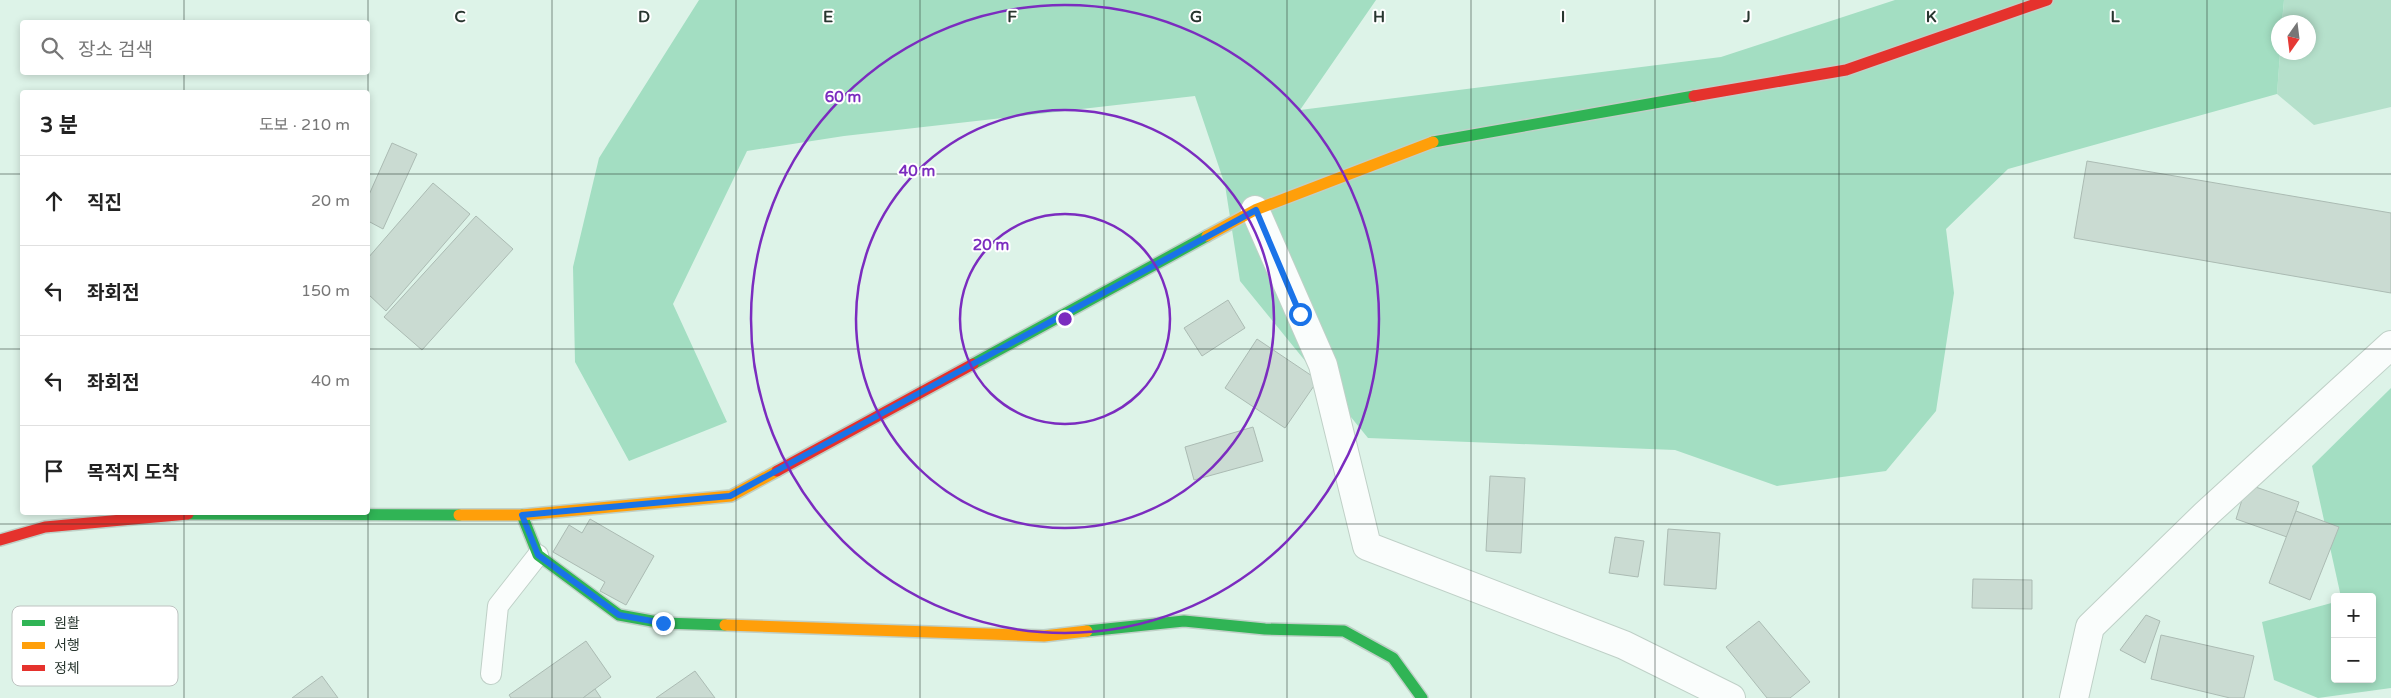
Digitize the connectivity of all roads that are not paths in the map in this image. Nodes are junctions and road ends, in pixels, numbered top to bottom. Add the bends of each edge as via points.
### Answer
1 (2047, 0) edge
2 (1256, 210) junction
3 (2391, 345) edge
4 (370, 514) edge
5 (180, 515) edge
6 (522, 515) junction
7 (0, 540) edge
8 (538, 555) junction
9 (491, 674) dead end
10 (1422, 698) edge
11 (1731, 698) edge
12 (2074, 698) edge

1 - 2 street via 1846,70 1440,139
2 - 6 street via 730,496
2 - 11 street via 1323,365 1367,546 1624,646
3 - 12 street via 2206,514 2090,627
4 - 6 street
5 - 7 street via 45,527
6 - 8 street
8 - 9 lane via 498,606
8 - 10 street via 619,615 663,623 1044,636 1184,621 1265,629 1344,631 1392,658

